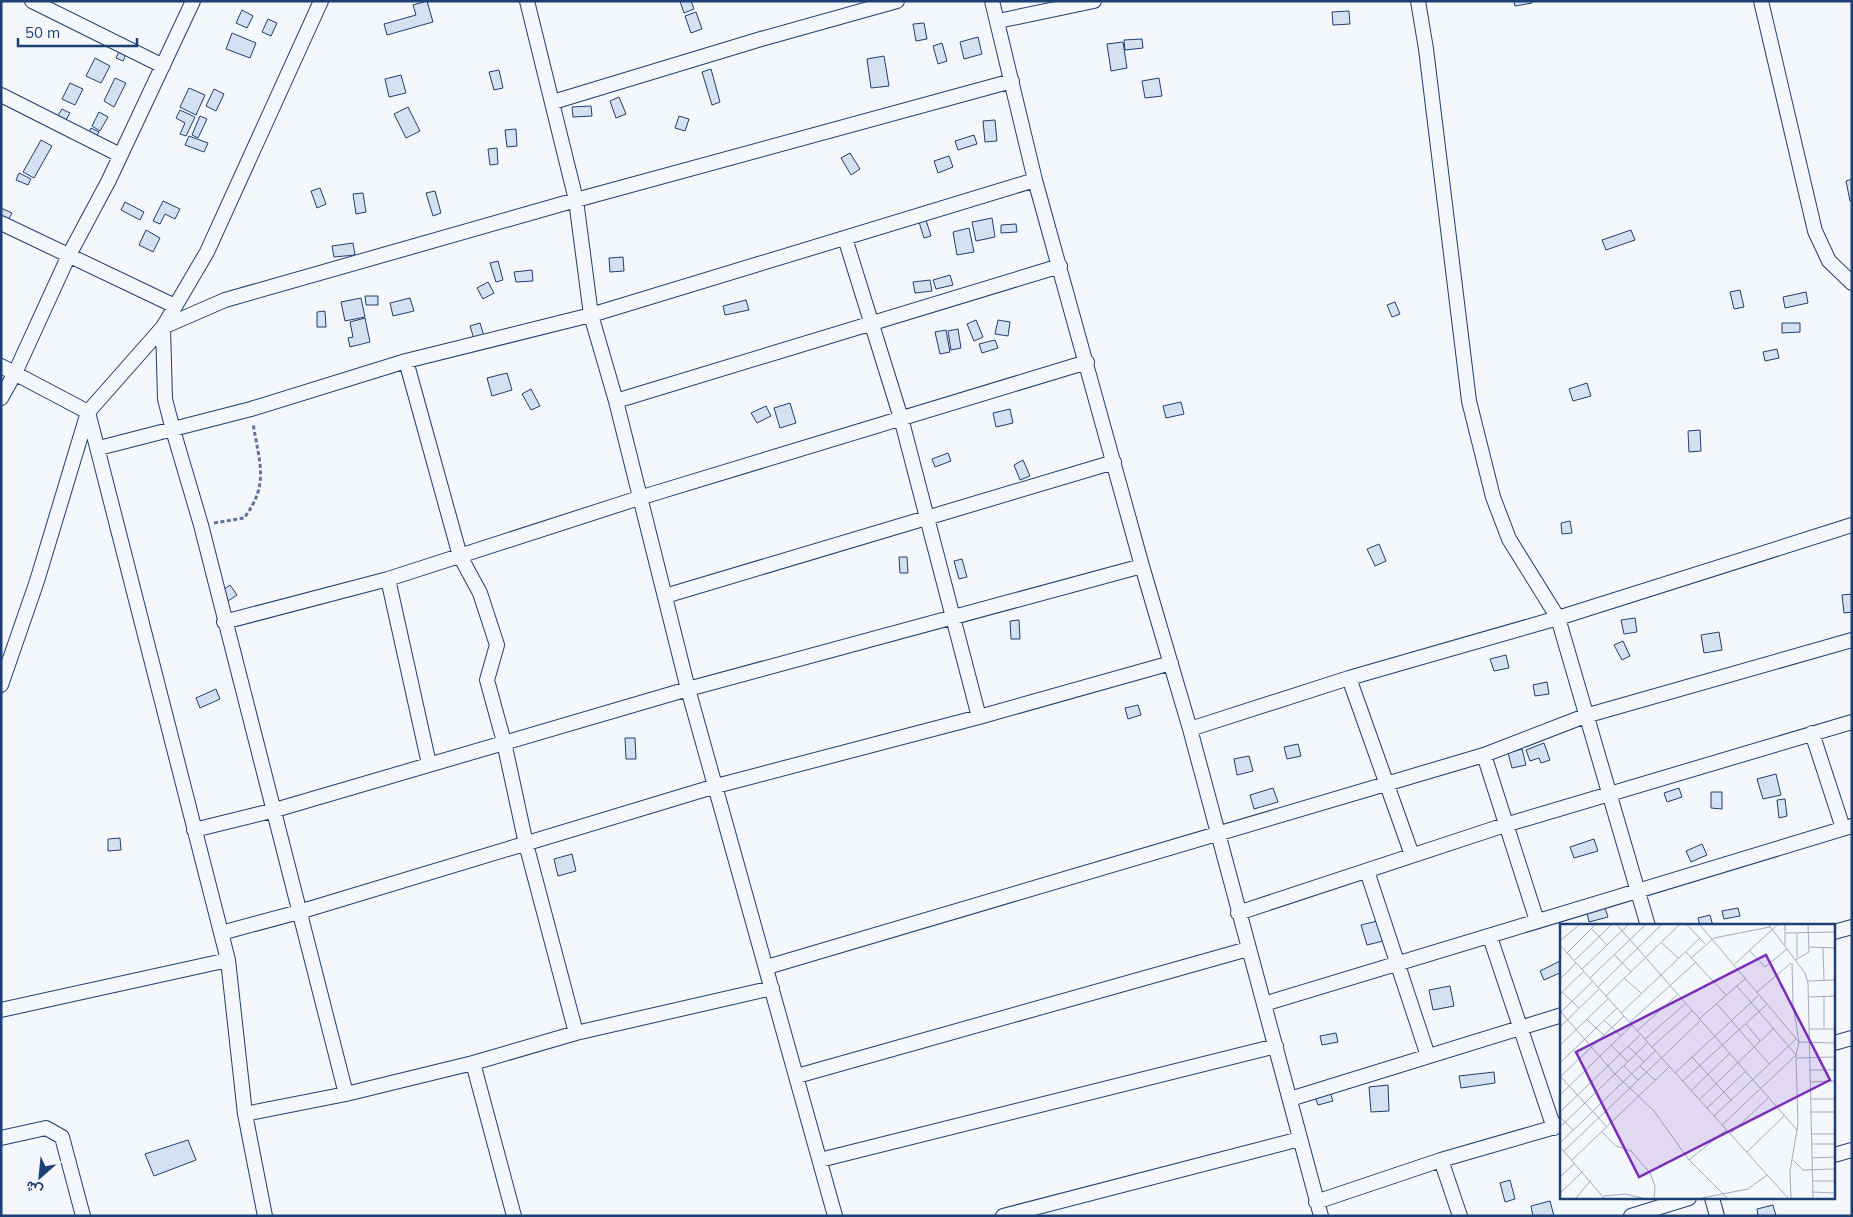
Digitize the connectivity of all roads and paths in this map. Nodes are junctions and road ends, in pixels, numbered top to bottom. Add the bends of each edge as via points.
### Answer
1 (32, 1) edge
2 (193, 1) edge
3 (321, 1) edge
4 (527, 1) edge
5 (897, 1) edge
6 (992, 1) edge
7 (1094, 1) edge
8 (1418, 1) edge
9 (1761, 1) edge
10 (998, 21) junction
11 (163, 66) junction
12 (1012, 81) junction
13 (1, 95) edge
14 (554, 102) junction
15 (120, 155) junction
16 (1035, 180) junction
17 (576, 200) junction
18 (1, 223) edge
19 (846, 238) junction
20 (69, 255) junction
21 (1060, 266) junction
22 (1852, 283) edge
23 (175, 306) junction
24 (592, 315) junction
25 (873, 324) junction
26 (163, 327) junction
27 (406, 361) junction
28 (1086, 362) junction
29 (1, 366) edge
30 (15, 373) junction
31 (1, 398) edge
32 (616, 401) junction
33 (251, 409) junction
34 (88, 412) junction
35 (901, 418) junction
36 (173, 430) junction
37 (98, 448) junction
38 (1114, 462) junction
39 (639, 498) junction
40 (926, 518) junction
41 (201, 525) junction
42 (1852, 526) edge
43 (460, 556) junction
44 (1142, 566) junction
45 (388, 579) junction
46 (665, 596) junction
47 (952, 617) junction
48 (1558, 618) junction
49 (224, 622) junction
50 (1852, 640) edge
51 (1171, 663) junction
52 (1349, 678) junction
53 (1, 685) edge
54 (688, 689) junction
55 (1585, 716) junction
56 (979, 717) junction
57 (1852, 722) edge
58 (1190, 728) junction
59 (1812, 734) junction
60 (504, 742) junction
61 (1484, 754) junction
62 (429, 764) junction
63 (1386, 782) junction
64 (716, 786) junction
65 (1609, 793) junction
66 (275, 810) junction
67 (1505, 824) junction
68 (1848, 827) edge
69 (194, 830) junction
70 (1217, 833) junction
71 (526, 844) junction
72 (1412, 855) junction
73 (1367, 871) junction
74 (1639, 889) junction
75 (299, 912) junction
76 (1238, 913) junction
77 (1537, 920) junction
78 (1648, 924) edge
79 (1852, 927) edge
80 (1836, 931) edge
81 (220, 933) junction
82 (1490, 937) junction
83 (1248, 949) junction
84 (228, 960) junction
85 (1398, 962) junction
86 (767, 968) junction
87 (772, 988) junction
88 (1264, 1004) junction
89 (1, 1010) edge
90 (1560, 1017) edge
91 (1519, 1029) junction
92 (576, 1033) junction
93 (1852, 1038) edge
94 (1836, 1042) edge
95 (1276, 1046) junction
96 (1428, 1056) junction
97 (473, 1063) junction
98 (797, 1076) junction
99 (346, 1094) junction
100 (1290, 1099) junction
101 (245, 1114) junction
102 (1558, 1126) edge
103 (1, 1138) edge
104 (1300, 1139) junction
105 (1852, 1150) edge
106 (1836, 1154) edge
107 (820, 1160) junction
108 (1441, 1160) junction
109 (1683, 1200) edge
110 (1713, 1200) edge
111 (1316, 1202) junction
112 (83, 1216) edge
113 (265, 1216) edge
114 (514, 1216) edge
115 (835, 1216) edge
116 (1003, 1216) edge
117 (1321, 1216) edge
118 (1460, 1216) edge
119 (1631, 1216) edge
120 (1718, 1216) edge

1 - 11 street
2 - 11 street
3 - 23 street via 206,252
4 - 14 street
5 - 14 street
6 - 10 street
7 - 10 street
8 - 48 street via 1469,401 1493,497 1510,539
9 - 22 street via 1815,231 1829,261
10 - 12 street
11 - 15 street
12 - 16 street
12 - 17 street
13 - 15 street
14 - 17 street
15 - 20 street
16 - 19 street
16 - 21 street
17 - 24 street
17 - 26 street via 225,300
18 - 20 street
19 - 24 street
19 - 25 street
20 - 23 street
20 - 30 street
21 - 25 street
21 - 28 street
23 - 26 street
24 - 27 street
24 - 32 street
25 - 32 street
25 - 35 street
26 - 34 street
26 - 36 street via 165,399
27 - 33 street
27 - 43 street
28 - 35 street
28 - 38 street
29 - 30 street
30 - 31 street
30 - 34 street
32 - 39 street
33 - 36 street
33 - 41 path via 262,481 256,503 244,518
34 - 37 street
34 - 53 street via 37,581
35 - 39 street
35 - 40 street
36 - 37 street
36 - 41 street
37 - 69 street
38 - 40 street
38 - 44 street
39 - 43 street
39 - 46 street
40 - 46 street
40 - 47 street
41 - 49 street
42 - 48 street
43 - 45 street
43 - 60 street via 480,593 497,644 487,680
44 - 47 street
44 - 51 street
45 - 49 street
45 - 62 street
46 - 54 street
47 - 54 street
47 - 56 street
48 - 52 street
48 - 55 street
49 - 66 street
50 - 55 street
51 - 56 street
51 - 58 street
52 - 58 street
52 - 63 street
54 - 60 street
54 - 64 street
55 - 61 street
55 - 65 street
56 - 64 street
57 - 59 street
58 - 70 street
59 - 65 street
59 - 68 street
60 - 62 street
60 - 71 street
61 - 63 street
61 - 67 street
62 - 66 street
63 - 70 street
63 - 72 street
64 - 71 street
64 - 86 street
65 - 67 street
65 - 74 street
66 - 69 street
66 - 75 street
67 - 72 street
67 - 77 street
68 - 74 street
69 - 81 street
70 - 76 street
70 - 86 street
71 - 75 street
71 - 92 street
72 - 73 street
73 - 76 street
73 - 85 street
74 - 77 street
74 - 78 street
75 - 81 street
75 - 99 street
76 - 83 street
77 - 82 street
79 - 80 street
81 - 84 street
82 - 85 street
82 - 91 street
83 - 88 street
83 - 98 street
84 - 89 street
84 - 101 street
85 - 88 street
85 - 96 street
86 - 87 street
87 - 92 street
87 - 98 street
88 - 95 street
90 - 91 street
91 - 96 street
91 - 102 street
92 - 97 street
93 - 94 street
95 - 100 street
95 - 107 street
96 - 100 street
97 - 99 street
97 - 114 street
98 - 107 street
99 - 101 street
100 - 104 street
101 - 113 street
102 - 108 street
103 - 112 street via 46,1128 62,1137
104 - 111 street
104 - 116 street
105 - 106 street
107 - 115 street
108 - 111 street
108 - 118 street
109 - 119 street
110 - 120 street
111 - 117 street

